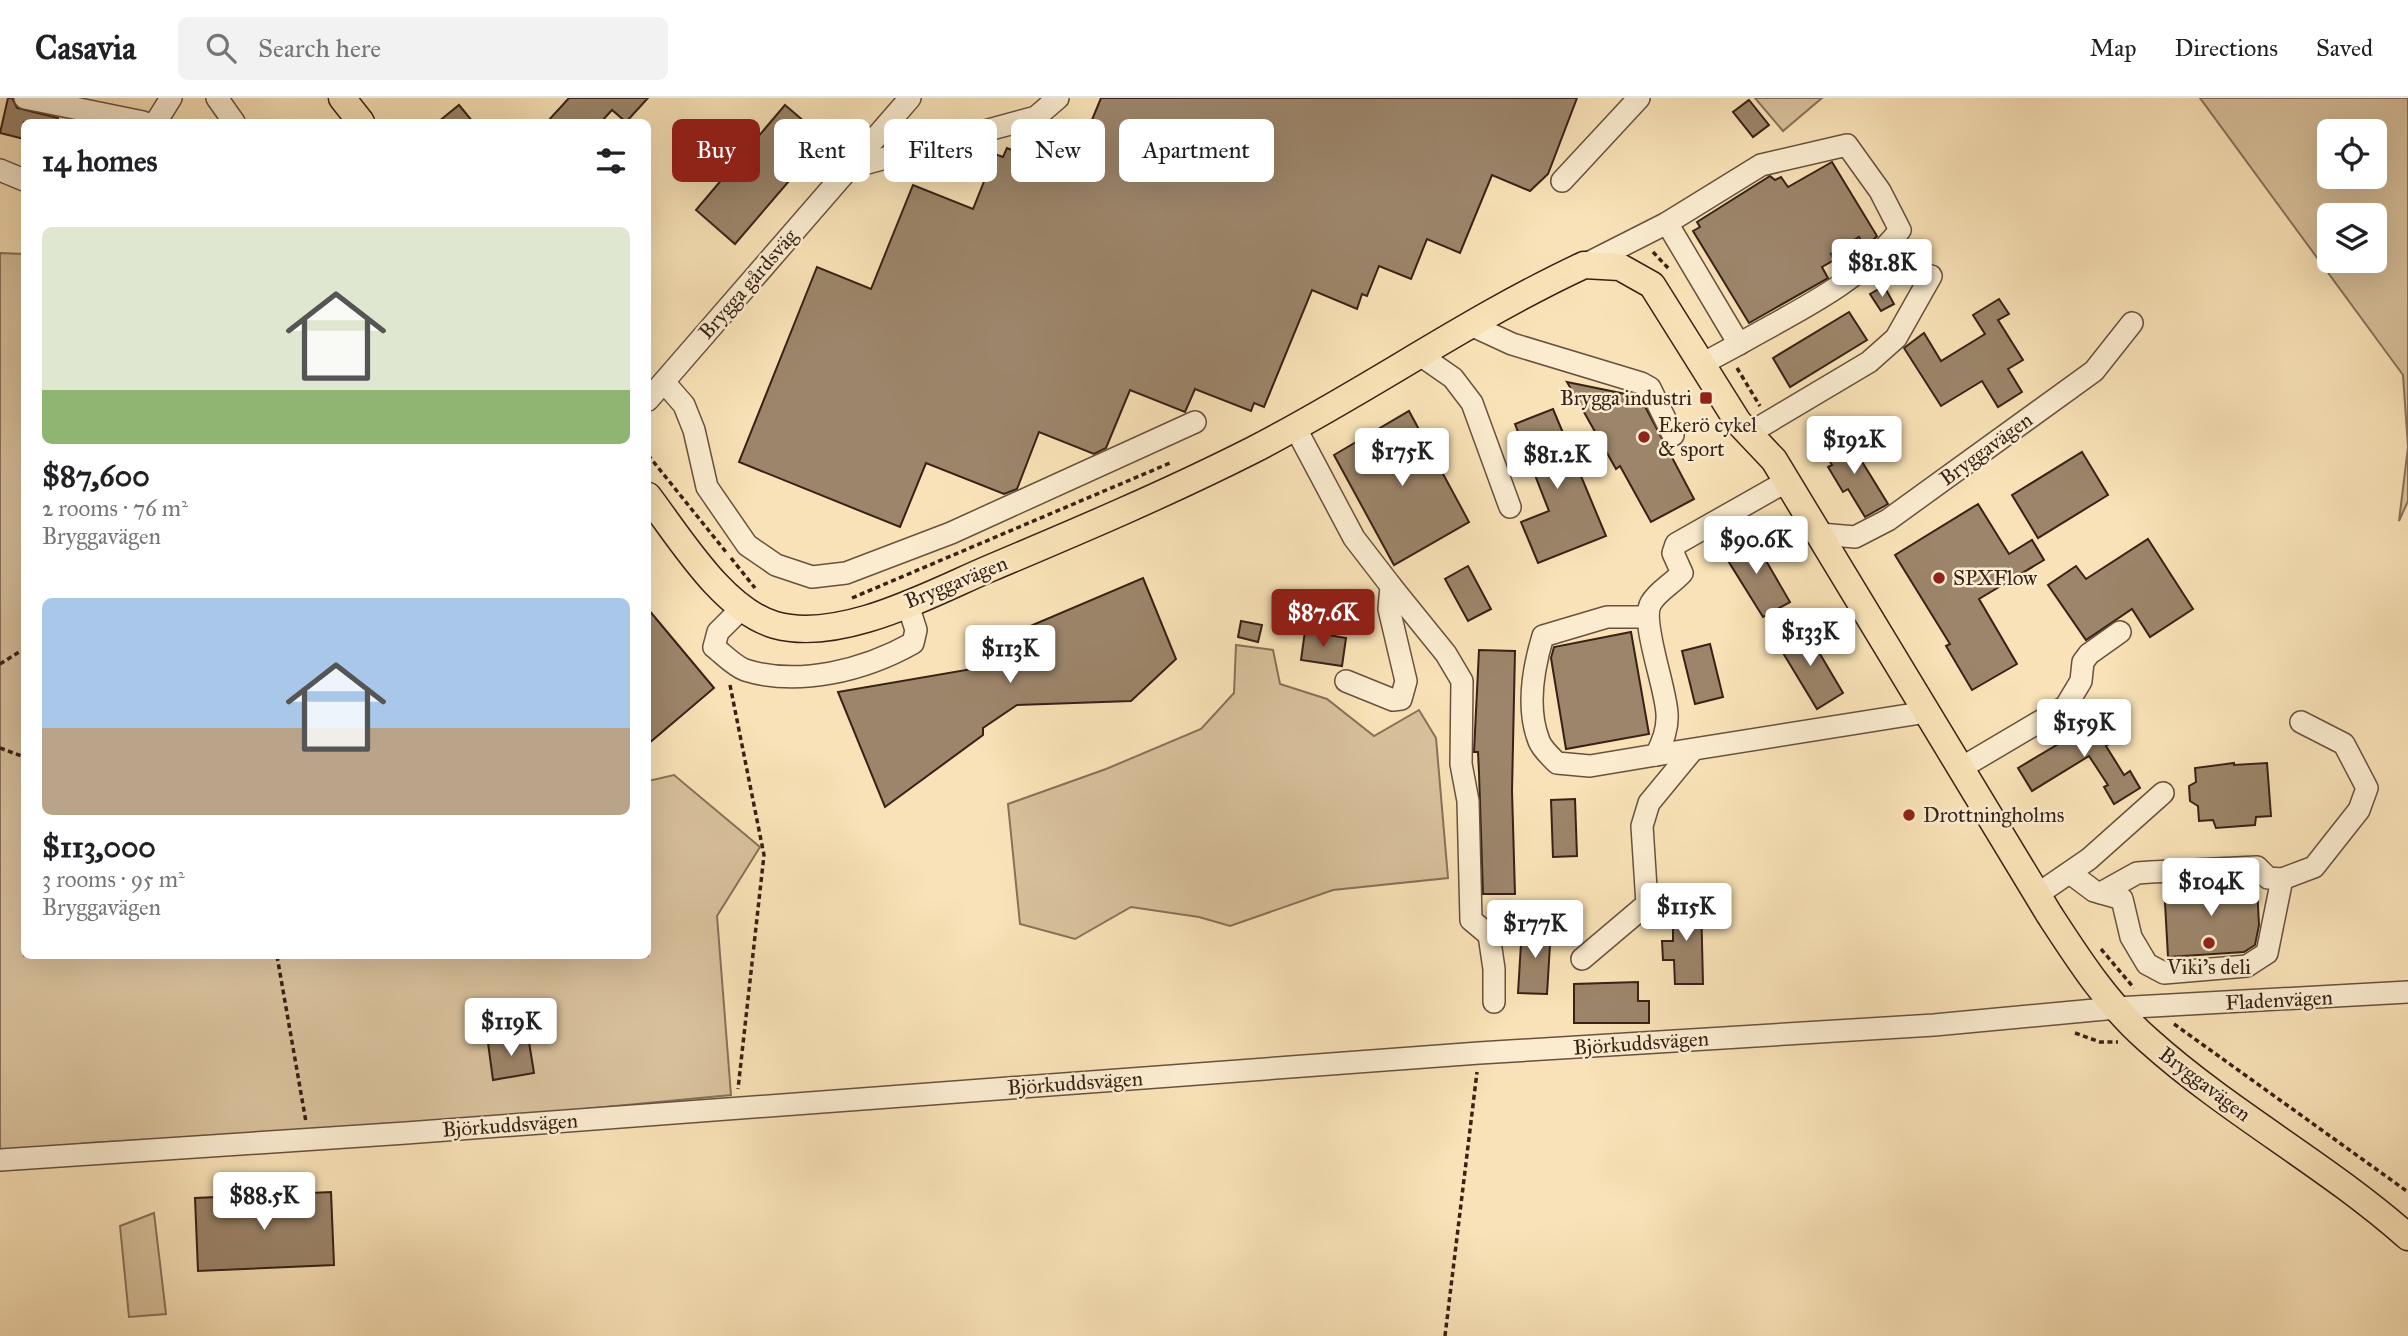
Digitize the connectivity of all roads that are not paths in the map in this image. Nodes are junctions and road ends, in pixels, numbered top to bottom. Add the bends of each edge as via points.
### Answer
1 (25, 98) edge
2 (171, 98) edge
3 (217, 98) edge
4 (342, 98) edge
5 (910, 98) edge
6 (1058, 98) edge
7 (1639, 98) edge
8 (128, 119) edge
9 (158, 119) edge
10 (232, 119) edge
11 (358, 119) edge
12 (870, 144) edge
13 (870, 162) edge
14 (0, 170) edge
15 (21, 179) edge
16 (1562, 181) dead end
17 (837, 182) edge
18 (1667, 223) junction
19 (1584, 265) junction
20 (1931, 276) dead end
21 (2132, 323) dead end
22 (1473, 326) junction
23 (1732, 347) junction
24 (1420, 355) junction
25 (1702, 364) junction
26 (664, 382) junction
27 (651, 397) edge
28 (1195, 422) dead end
29 (1295, 427) junction
30 (1759, 428) junction
31 (1673, 435) dead end
32 (1787, 481) junction
33 (651, 500) edge
34 (1510, 506) dead end
35 (1820, 534) junction
36 (1391, 586) junction
37 (907, 602) junction
38 (759, 609) junction
39 (1646, 617) junction
40 (2120, 632) dead end
41 (1346, 681) dead end
42 (1927, 712) junction
43 (2301, 722) dead end
44 (1691, 752) junction
45 (1656, 755) junction
46 (1961, 768) junction
47 (2164, 793) dead end
48 (2070, 873) junction
49 (2283, 879) junction
50 (2101, 893) junction
51 (2038, 894) junction
52 (1582, 959) dead end
53 (2408, 992) edge
54 (1494, 1002) dead end
55 (2116, 1008) junction
56 (2151, 1008) joint
57 (0, 1160) edge
58 (2408, 1237) edge

1 - 8 street
2 - 9 street
3 - 10 street
4 - 11 main road
5 - 12 street, Brygga gårdsväg
6 - 13 street via 1037,117
7 - 16 street
14 - 15 street
17 - 26 street, Brygga gårdsväg
18 - 19 street, Bryggavägen
18 - 23 street
18 - 23 street, Bryggavägen via 1761,165 1847,145 1880,191 1900,230 1882,254 1854,278
19 - 22 main road, Bryggavägen
19 - 25 main road, Bryggavägen via 1619,267 1652,285
20 - 30 street via 1896,338 1869,362
21 - 35 street, Bryggavägen via 2094,371 1888,520 1854,537
22 - 24 main road, Bryggavägen
22 - 31 street via 1512,344 1641,383 1650,388
23 - 25 street, Bryggavägen
24 - 29 main road, Bryggavägen
24 - 34 street via 1452,378 1472,402
25 - 30 main road, Bryggavägen via 1738,422
26 - 27 street, Brygga gårdsväg
26 - 28 street via 684,405 707,487 747,545 776,565 812,577 846,573 951,533
29 - 36 street via 1354,538
29 - 37 main road, Bryggavägen via 1081,530
30 - 32 main road, Bryggavägen
32 - 35 main road, Bryggavägen
32 - 39 street via 1676,544 1673,553 1682,573 1651,601
33 - 38 main road, Bryggavägen via 724,592
35 - 42 main road, Bryggavägen
36 - 41 street via 1389,609 1405,693 1393,700
36 - 54 street via 1462,681 1461,764 1468,802 1471,920 1489,935
37 - 38 main road, Bryggavägen via 821,629 792,629
37 - 38 street via 916,630 913,643 881,661 796,678 743,669 714,647 718,632
39 - 45 street via 1668,715
39 - 45 street via 1608,617 1543,636 1534,666 1532,703 1539,743 1557,763 1590,766
40 - 46 street via 2083,662 2081,681 2066,706
42 - 44 street
42 - 46 main road, Bryggavägen
43 - 49 street via 2344,744 2367,788 2359,810 2314,867
44 - 45 street
44 - 52 street via 1648,803 1642,826 1647,904
46 - 51 main road, Bryggavägen
47 - 48 street
48 - 50 street
48 - 51 street
49 - 50 street via 2268,878 2257,867 2137,873
49 - 50 street via 2267,953 2248,966 2164,973 2147,964 2131,937 2122,899
51 - 55 main road, Bryggavägen
53 - 56 street, Fladenvägen
55 - 56 street, Björkuddsvägen
55 - 57 street, Björkuddsvägen via 1934,1025 1479,1053
55 - 58 main road, Bryggavägen via 2149,1041

